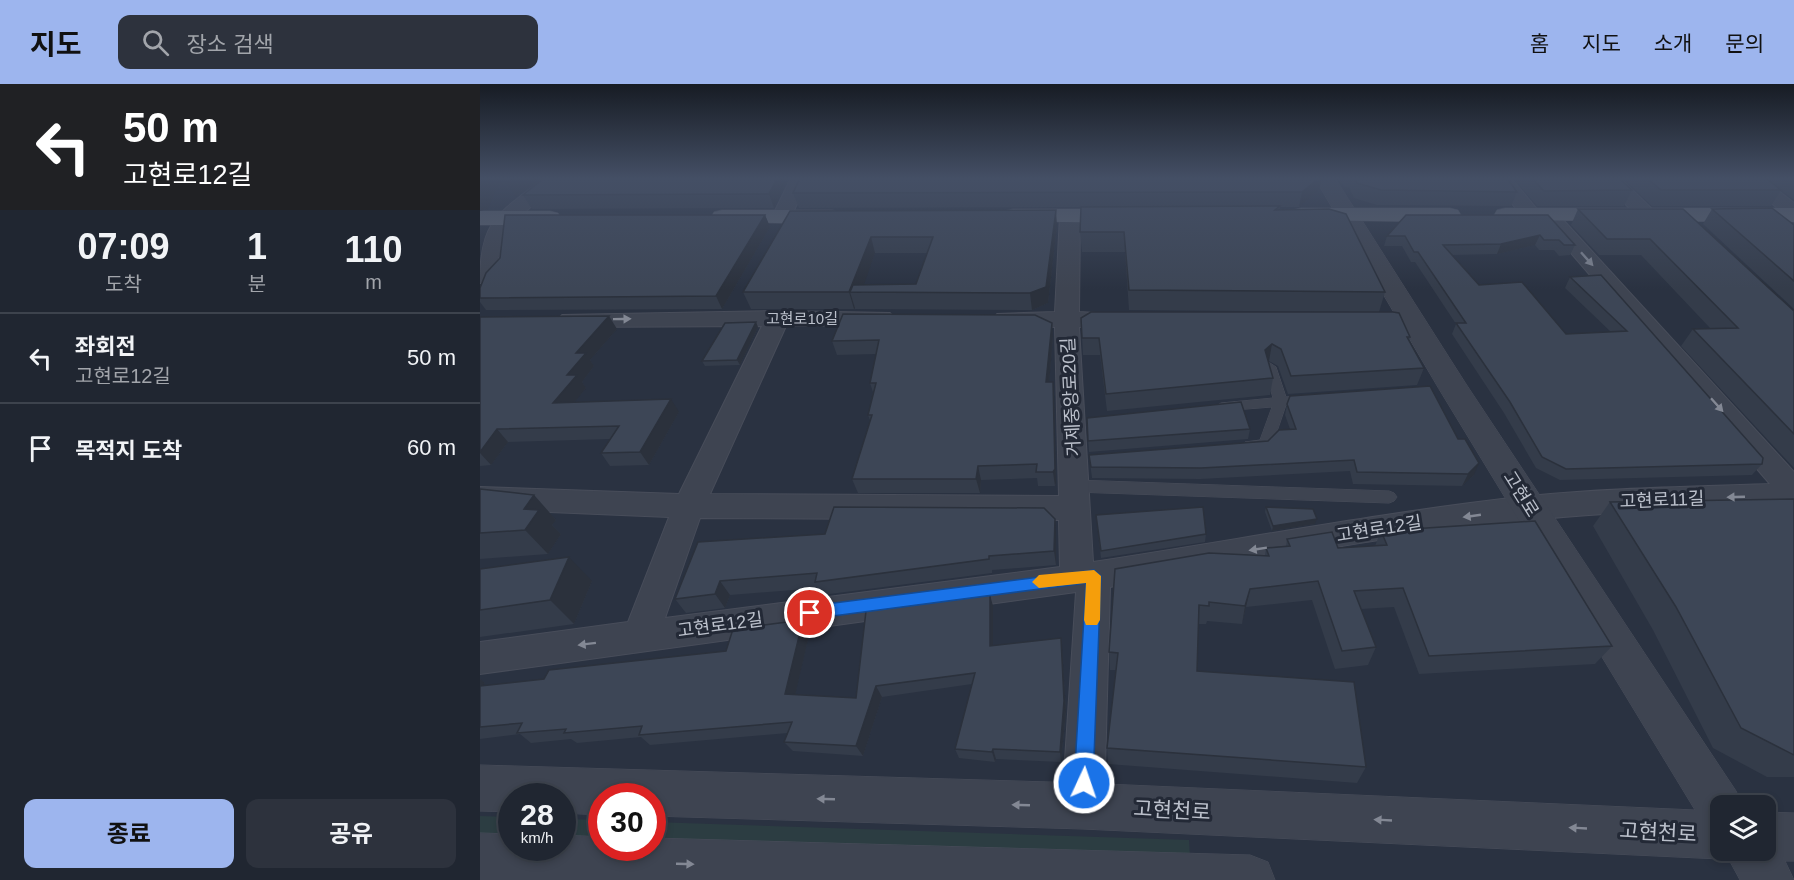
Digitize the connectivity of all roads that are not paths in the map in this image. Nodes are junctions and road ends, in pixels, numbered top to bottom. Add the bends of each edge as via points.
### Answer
1 (509, 215) edge
2 (785, 215) edge
3 (1301, 215) edge
4 (1337, 215) edge
5 (1346, 215) edge
6 (1360, 215) edge
7 (1401, 215) edge
8 (1540, 215) edge
9 (1678, 215) edge
10 (1767, 215) edge
11 (991, 216) edge
12 (1070, 216) junction
13 (1144, 216) edge
14 (857, 217) edge
15 (480, 218) edge
16 (574, 218) edge
17 (702, 218) edge
18 (504, 219) junction
19 (1792, 220) edge
20 (782, 224) junction
21 (1703, 239) edge
22 (480, 276) edge
23 (778, 318) junction
24 (905, 318) edge
25 (986, 319) edge
26 (550, 320) edge
27 (1067, 320) junction
28 (1139, 320) edge
29 (1270, 367) edge
30 (1327, 398) edge
31 (1281, 401) junction
32 (1211, 408) edge
33 (1232, 448) edge
34 (1077, 479) junction
35 (1794, 493) edge
36 (480, 498) edge
37 (1389, 498) dead end
38 (689, 506) junction
39 (1530, 508) junction
40 (1086, 577) junction
41 (640, 637) junction
42 (480, 658) edge
43 (480, 788) edge
44 (1712, 795) edge
45 (1083, 806) junction
46 (1710, 835) edge
47 (1776, 836) edge
48 (1794, 837) edge
49 (480, 857) edge
50 (1756, 861) edge
51 (1250, 880) edge
52 (1769, 880) edge

1 - 18 street
2 - 20 street
3 - 4 street via 1335,224
5 - 39 street, 고현로 via 1400,320
6 - 7 street via 1377,225
8 -> 35 street
9 - 21 street
10 - 19 main road
11 - 12 main road
12 - 13 main road
12 - 27 street, 거제중앙로20길
14 - 20 main road
15 - 18 main road
16 - 18 main road
17 - 20 main road
18 - 22 street
23 - 24 street, 고현로10길
26 -> 23 street, 고현로10길 via 736,308
23 - 38 street
25 - 27 street
27 - 28 street
27 - 34 street, 거제중앙로20길 via 1078,421
29 - 31 lane
30 - 31 lane
31 - 32 lane
31 - 33 lane via 1266,445
34 - 37 lane
34 - 38 street
34 - 40 street, 거제중앙로20길
35 -> 39 street, 고현로11길
36 - 38 street
38 - 41 street
39 -> 40 street, 고현로12길
39 - 44 street, 고현로
40 - 41 street, 고현로12길
40 - 45 street, 거제중앙로20길
41 -> 42 street, 고현로12길
45 -> 43 street, 고현천로
46 -> 45 street, 고현천로
47 - 48 street
49 -> 51 street
50 - 52 street

